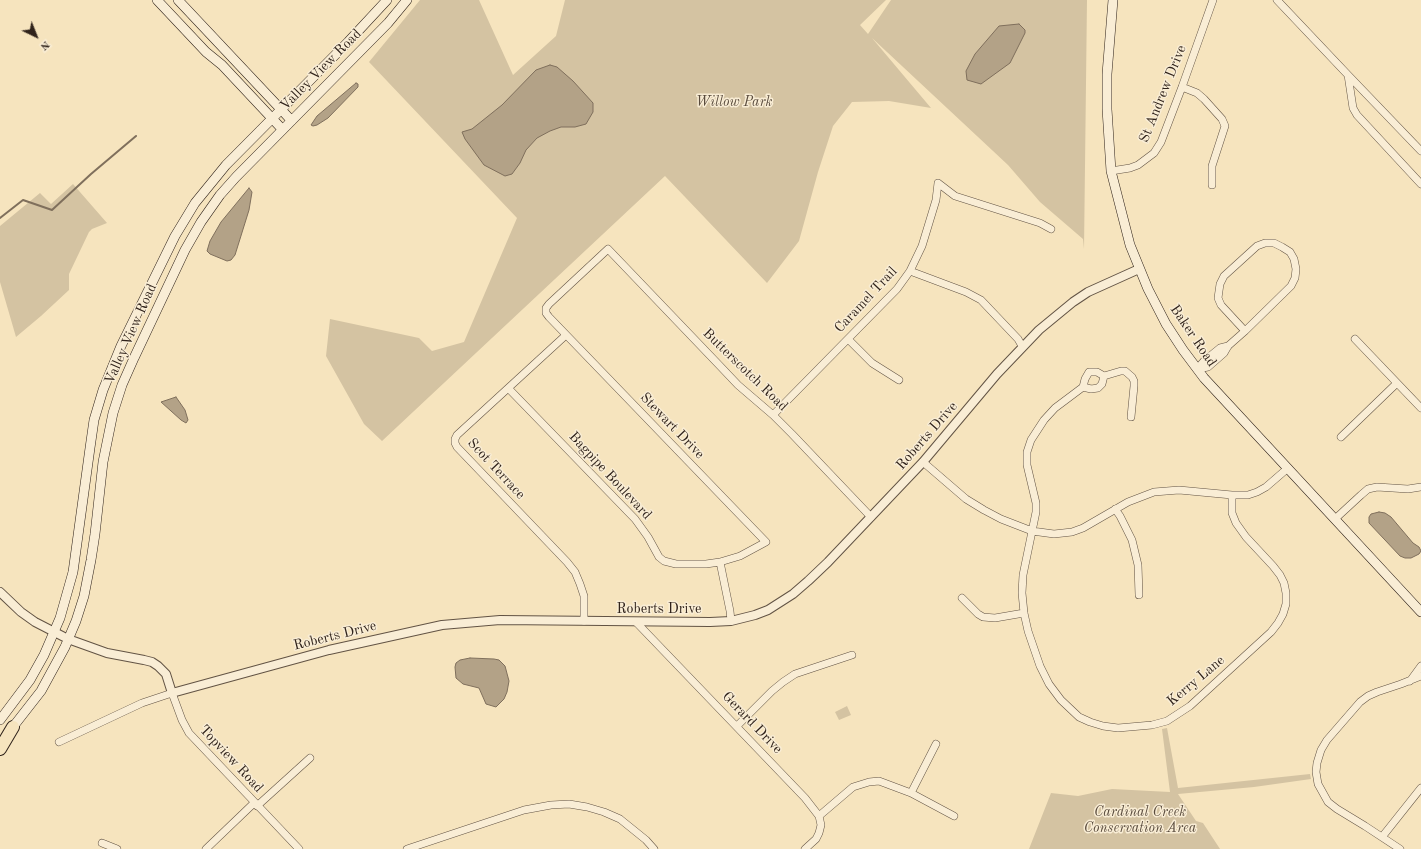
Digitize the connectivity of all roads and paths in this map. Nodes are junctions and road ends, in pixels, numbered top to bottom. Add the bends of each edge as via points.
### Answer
1 (157, 0) edge
2 (178, 0) edge
3 (387, 0) edge
4 (407, 0) edge
5 (1113, 0) edge
6 (1213, 0) edge
7 (1277, 0) edge
8 (1348, 75) junction
9 (1182, 87) junction
10 (280, 109) junction
11 (271, 118) junction
12 (291, 120) junction
13 (282, 129) junction
14 (1421, 151) edge
15 (1111, 171) junction
16 (1421, 184) edge
17 (1212, 185) dead end
18 (1051, 229) dead end
19 (608, 249) joint
20 (1139, 269) junction
21 (910, 272) junction
22 (1245, 331) junction
23 (566, 335) junction
24 (1355, 339) dead end
25 (848, 340) junction
26 (1022, 346) junction
27 (1197, 369) junction
28 (1104, 376) junction
29 (899, 380) dead end
30 (1397, 383) junction
31 (1084, 387) junction
32 (509, 389) junction
33 (1421, 408) edge
34 (773, 415) junction
35 (1131, 417) dead end
36 (1340, 436) dead end
37 (923, 462) junction
38 (1288, 468) junction
39 (1421, 487) edge
40 (1232, 495) junction
41 (1115, 509) junction
42 (871, 517) junction
43 (1335, 519) junction
44 (1032, 531) junction
45 (720, 562) junction
46 (0, 592) edge
47 (1139, 595) dead end
48 (962, 598) dead end
49 (1421, 612) edge
50 (1024, 613) junction
51 (584, 620) junction
52 (731, 621) junction
53 (636, 622) junction
54 (55, 632) junction
55 (68, 639) junction
56 (852, 655) dead end
57 (1421, 666) edge
58 (1421, 676) edge
59 (1410, 681) junction
60 (172, 693) junction
61 (0, 720) edge
62 (737, 726) junction
63 (13, 727) junction
64 (0, 742) edge
65 (58, 742) dead end
66 (936, 744) dead end
67 (0, 749) edge
68 (310, 758) dead end
69 (1421, 788) edge
70 (911, 793) junction
71 (256, 805) junction
72 (819, 816) junction
73 (954, 816) dead end
74 (1382, 837) junction
75 (102, 843) dead end
76 (116, 849) edge
77 (206, 849) edge
78 (299, 849) edge
79 (407, 849) edge
80 (654, 849) edge
81 (806, 849) edge
82 (1400, 849) edge

1 - 11 main road
2 - 10 main road
3 - 10 main road, Valley View Road
4 - 12 main road, Valley View Road via 383,28
5 - 15 main road, Baker Road via 1106,110
6 - 9 street, St Andrew Drive
7 - 8 street
8 - 14 street
8 - 16 street via 1353,108 1357,115
9 - 15 street, St Andrew Drive via 1161,142 1154,153 1138,165
9 - 17 street via 1204,99 1226,126 1212,166
10 - 11 main road, Valley View Road
10 - 12 main road
11 - 13 main road
11 - 54 main road, Valley View Road via 226,165 186,217 110,371 94,420 73,572
12 - 13 main road, Valley View Road
13 - 55 main road, Valley View Road via 230,183 201,222 178,264 122,385 107,438 84,596
15 - 20 main road, Baker Road via 1130,245
18 - 21 street, Caramel Trail via 1040,223 955,196 938,183 936,200 924,241
19 - 23 street, Stewart Drive via 546,308 546,313
19 - 34 street, Butterscotch Road via 738,385
20 - 26 street, Roberts Drive via 1078,298
20 - 27 main road, Baker Road via 1166,324
21 - 25 street, Caramel Trail
21 - 26 street via 981,300
22 - 22 street via 1291,286 1295,278 1296,269 1290,252 1274,243 1257,246 1224,276 1220,284 1218,298 1221,305
22 - 27 street via 1208,367
23 - 32 street, Scot Terrace
23 - 45 street, Stewart Drive via 766,542 740,556
24 - 30 street
25 - 29 street via 872,362
25 - 34 street, Caramel Trail
26 - 37 street, Roberts Drive
27 - 38 main road, Baker Road
28 - 31 street, Kerry Lane via 1098,388
28 - 31 street, Kerry Lane via 1097,372 1089,372
28 - 35 street, Kerry Lane via 1125,371 1132,377 1134,386
30 - 33 street
30 - 36 street
31 - 44 street, Kerry Lane via 1050,413 1031,440 1027,452 1027,465 1036,508
32 - 45 street, Bagpipe Boulevard via 634,518 659,557 674,564
32 - 51 street, Scot Terrace via 457,436 455,443 575,572 584,596
34 - 42 street, Butterscotch Road
37 - 42 street, Roberts Drive
37 - 44 street via 962,496 984,510
38 - 40 street via 1257,492
38 - 43 main road, Baker Road
39 - 43 street via 1377,487 1368,490
40 - 41 street via 1166,491 1141,496
40 - 50 street, Kerry Lane via 1232,513 1236,523 1280,575 1284,583 1286,604 1283,614 1271,632 1178,715 1152,725 1118,728 1103,726 1080,717 1061,700 1041,670
41 - 44 street via 1072,532 1054,534
41 - 47 street via 1132,540 1138,565
42 - 52 street, Roberts Drive via 808,582 792,594 755,616
43 - 49 main road, Baker Road
44 - 50 street, Kerry Lane via 1023,575
45 - 52 street
46 - 54 street, Topview Road via 21,612
48 - 50 street via 983,617 994,618
51 - 53 street, Roberts Drive
51 - 60 street, Roberts Drive via 500,620 442,625 329,650
52 - 53 street, Roberts Drive
53 - 62 street, Gerard Drive
54 - 55 street, Topview Road
54 - 61 main road, Valley View Road via 30,680
55 - 60 street, Topview Road via 107,653 152,662 166,674
55 - 63 main road, Valley View Road via 40,691
56 - 62 street via 795,674 772,691
57 - 59 street
58 - 59 street
59 - 74 street via 1377,692 1360,702 1327,740 1317,761 1318,784 1328,802
60 - 65 street, Roberts Drive via 142,703
60 - 71 street, Topview Road via 189,733
62 - 72 street, Gerard Drive
63 - 64 main road, Valley View Road
63 - 67 highway
66 - 70 street
68 - 71 street
69 - 74 street
70 - 72 street via 879,781 861,783
70 - 73 street
71 - 77 street
71 - 78 street, Topview Road
72 - 81 street via 819,833
74 - 82 street
75 - 76 street
79 - 80 street via 524,810 551,804 569,804 604,812 620,819

